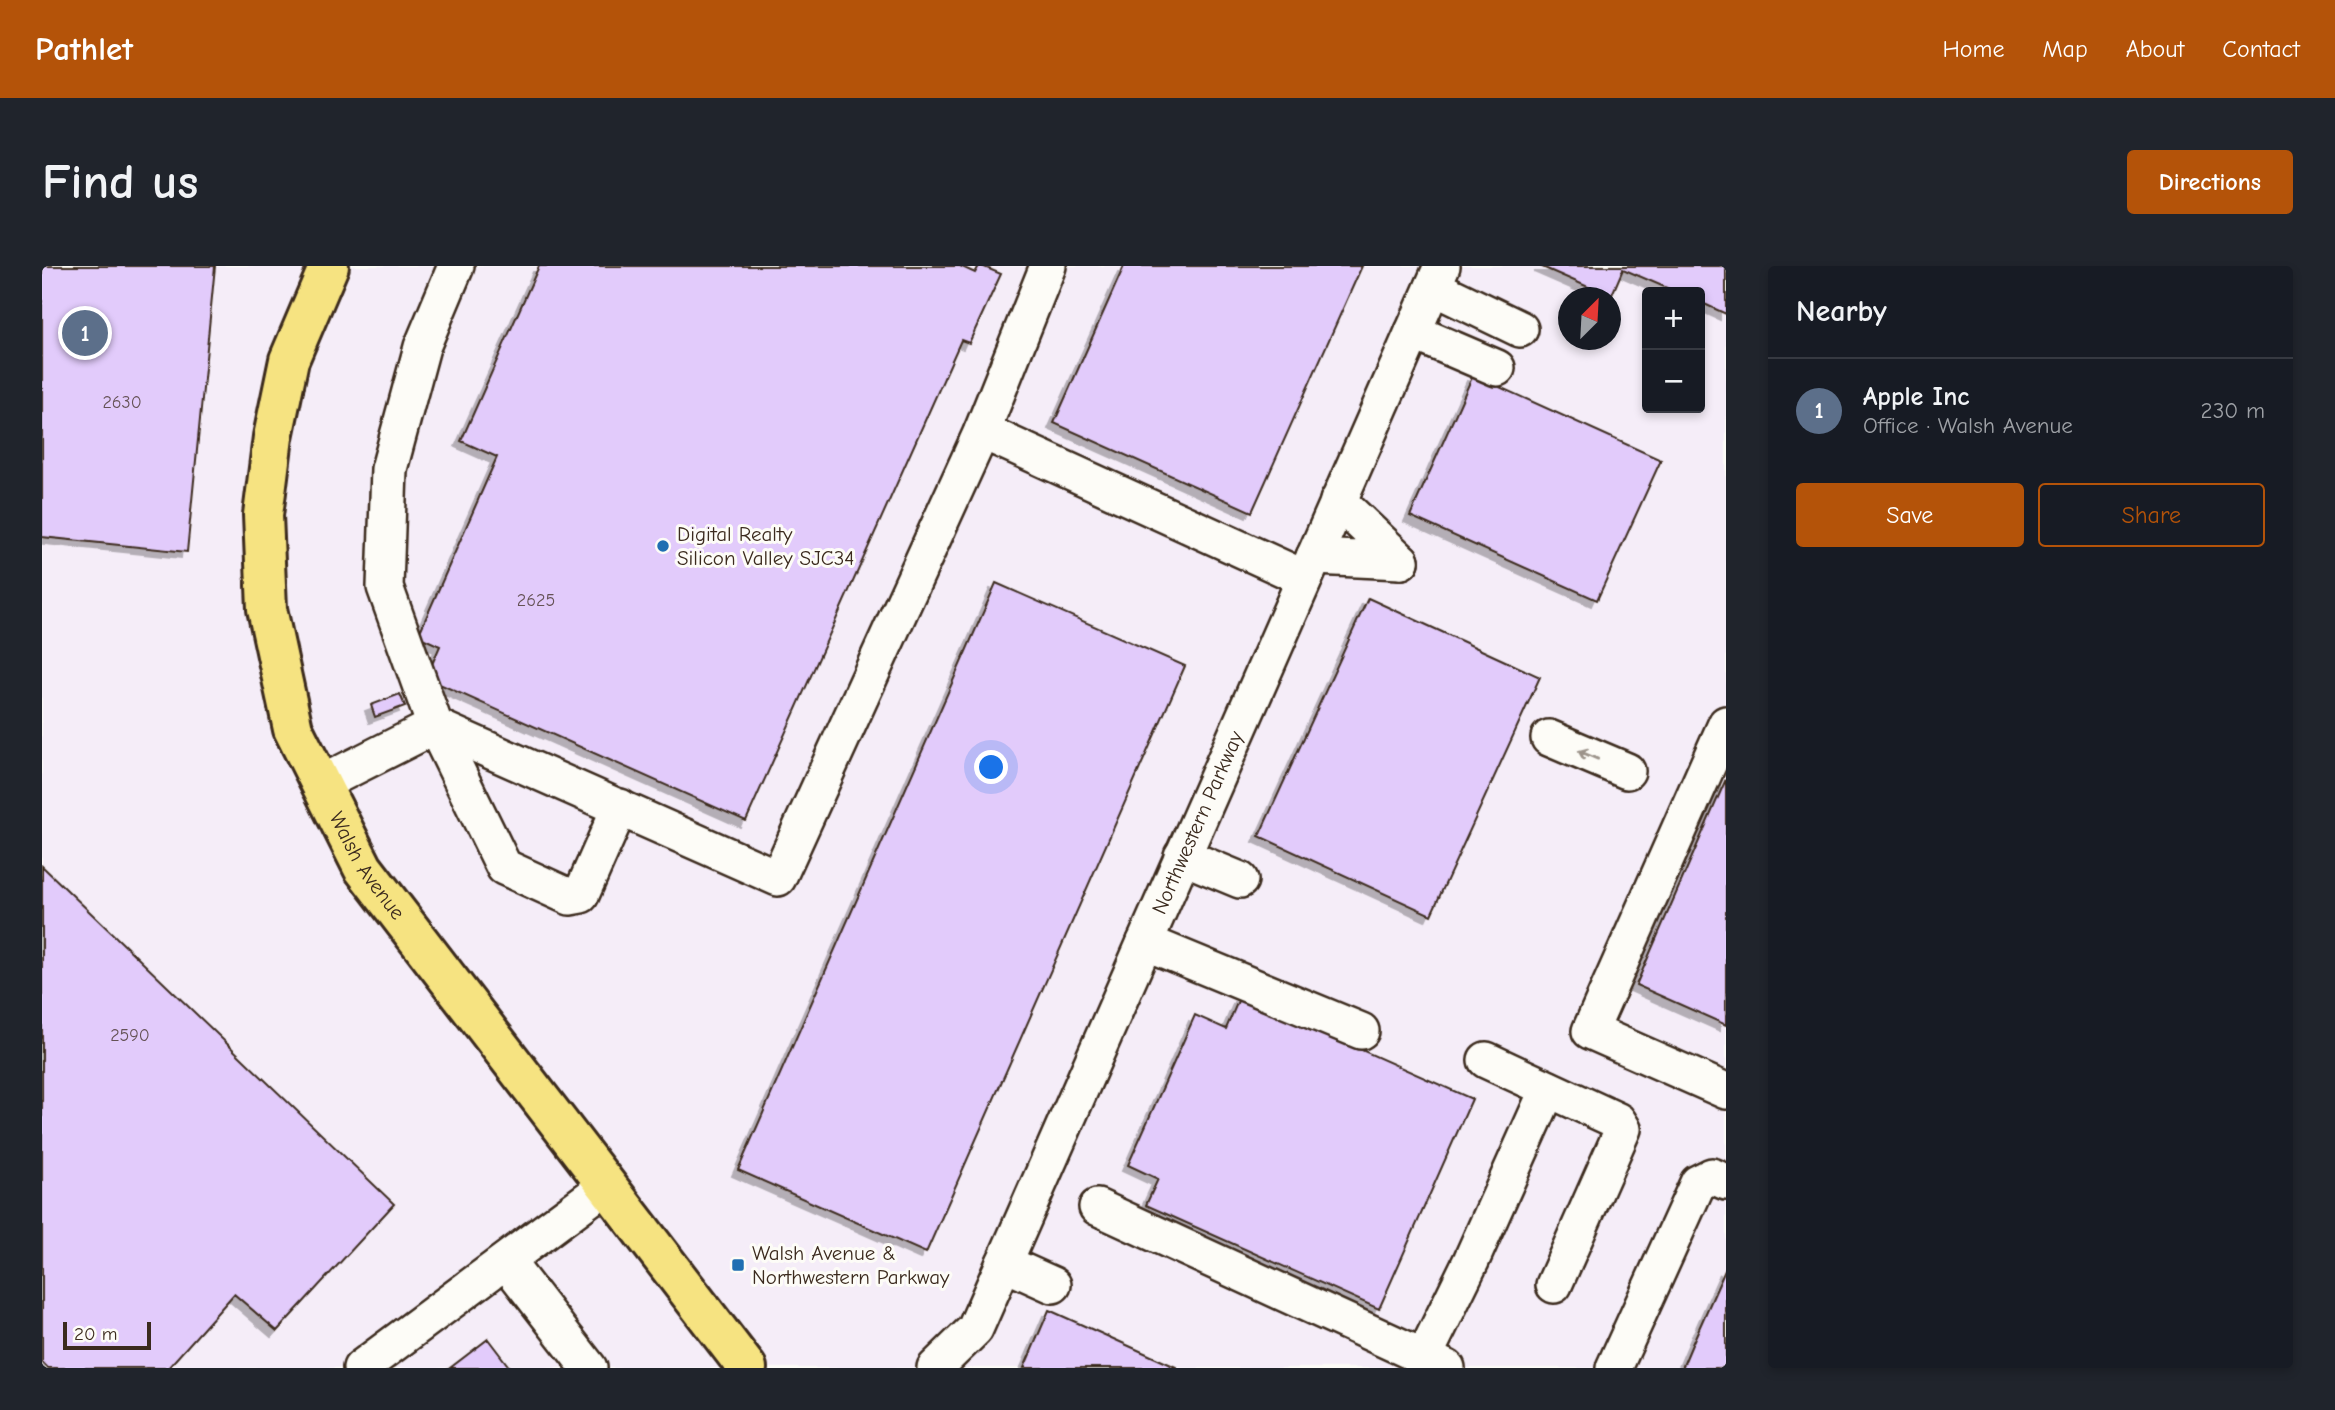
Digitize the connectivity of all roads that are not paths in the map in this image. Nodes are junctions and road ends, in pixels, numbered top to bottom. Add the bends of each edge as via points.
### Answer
1 (329, 266) edge
2 (456, 266) edge
3 (1048, 266) edge
4 (1437, 277) edge
5 (1520, 329) dead end
6 (1413, 332) junction
7 (1497, 368) dead end
8 (982, 430) junction
9 (1338, 501) junction
10 (1309, 567) junction
11 (1726, 724) edge
12 (435, 726) junction
13 (1549, 738) dead end
14 (1627, 771) dead end
15 (320, 784) junction
16 (620, 807) junction
17 (1182, 856) junction
18 (1240, 880) dead end
19 (1145, 942) junction
20 (1361, 1031) dead end
21 (1486, 1060) dead end
22 (1548, 1089) junction
23 (1726, 1091) edge
24 (1726, 1182) edge
25 (606, 1186) junction
26 (1097, 1207) dead end
27 (506, 1261) junction
28 (1004, 1263) junction
29 (1053, 1285) dead end
30 (1554, 1285) dead end
31 (1436, 1363) edge
32 (361, 1368) edge
33 (589, 1368) edge
34 (747, 1368) edge
35 (935, 1368) edge
36 (1614, 1368) edge

1 - 15 main road, Walsh Avenue via 289,360 272,437 263,515 267,609 293,729
2 - 12 street via 422,346 390,470 385,587
3 - 8 street
4 - 5 street
4 - 6 street, Northwestern Parkway
6 - 7 street
6 - 9 street, Northwestern Parkway
8 - 10 street
8 - 16 street via 778,878
9 - 10 street, Northwestern Parkway
9 - 10 street via 1401,561
10 - 17 street, Northwestern Parkway
11 - 23 street via 1590,1031
12 - 15 street
12 - 16 street
12 - 16 street via 503,867 570,897 580,895
14 -> 13 street
15 - 25 main road, Walsh Avenue via 363,869
17 - 18 street
17 - 19 street, Northwestern Parkway
19 - 20 street
19 - 28 street, Northwestern Parkway
21 - 22 street
22 - 30 street via 1618,1121 1623,1129
22 - 31 street via 1471,1261
24 - 36 street via 1712,1176 1698,1183
25 - 27 street
25 - 34 main road, Walsh Avenue
26 - 31 street
27 - 32 street
27 - 33 street
28 - 29 street
28 - 35 street, Northwestern Parkway via 975,1329

